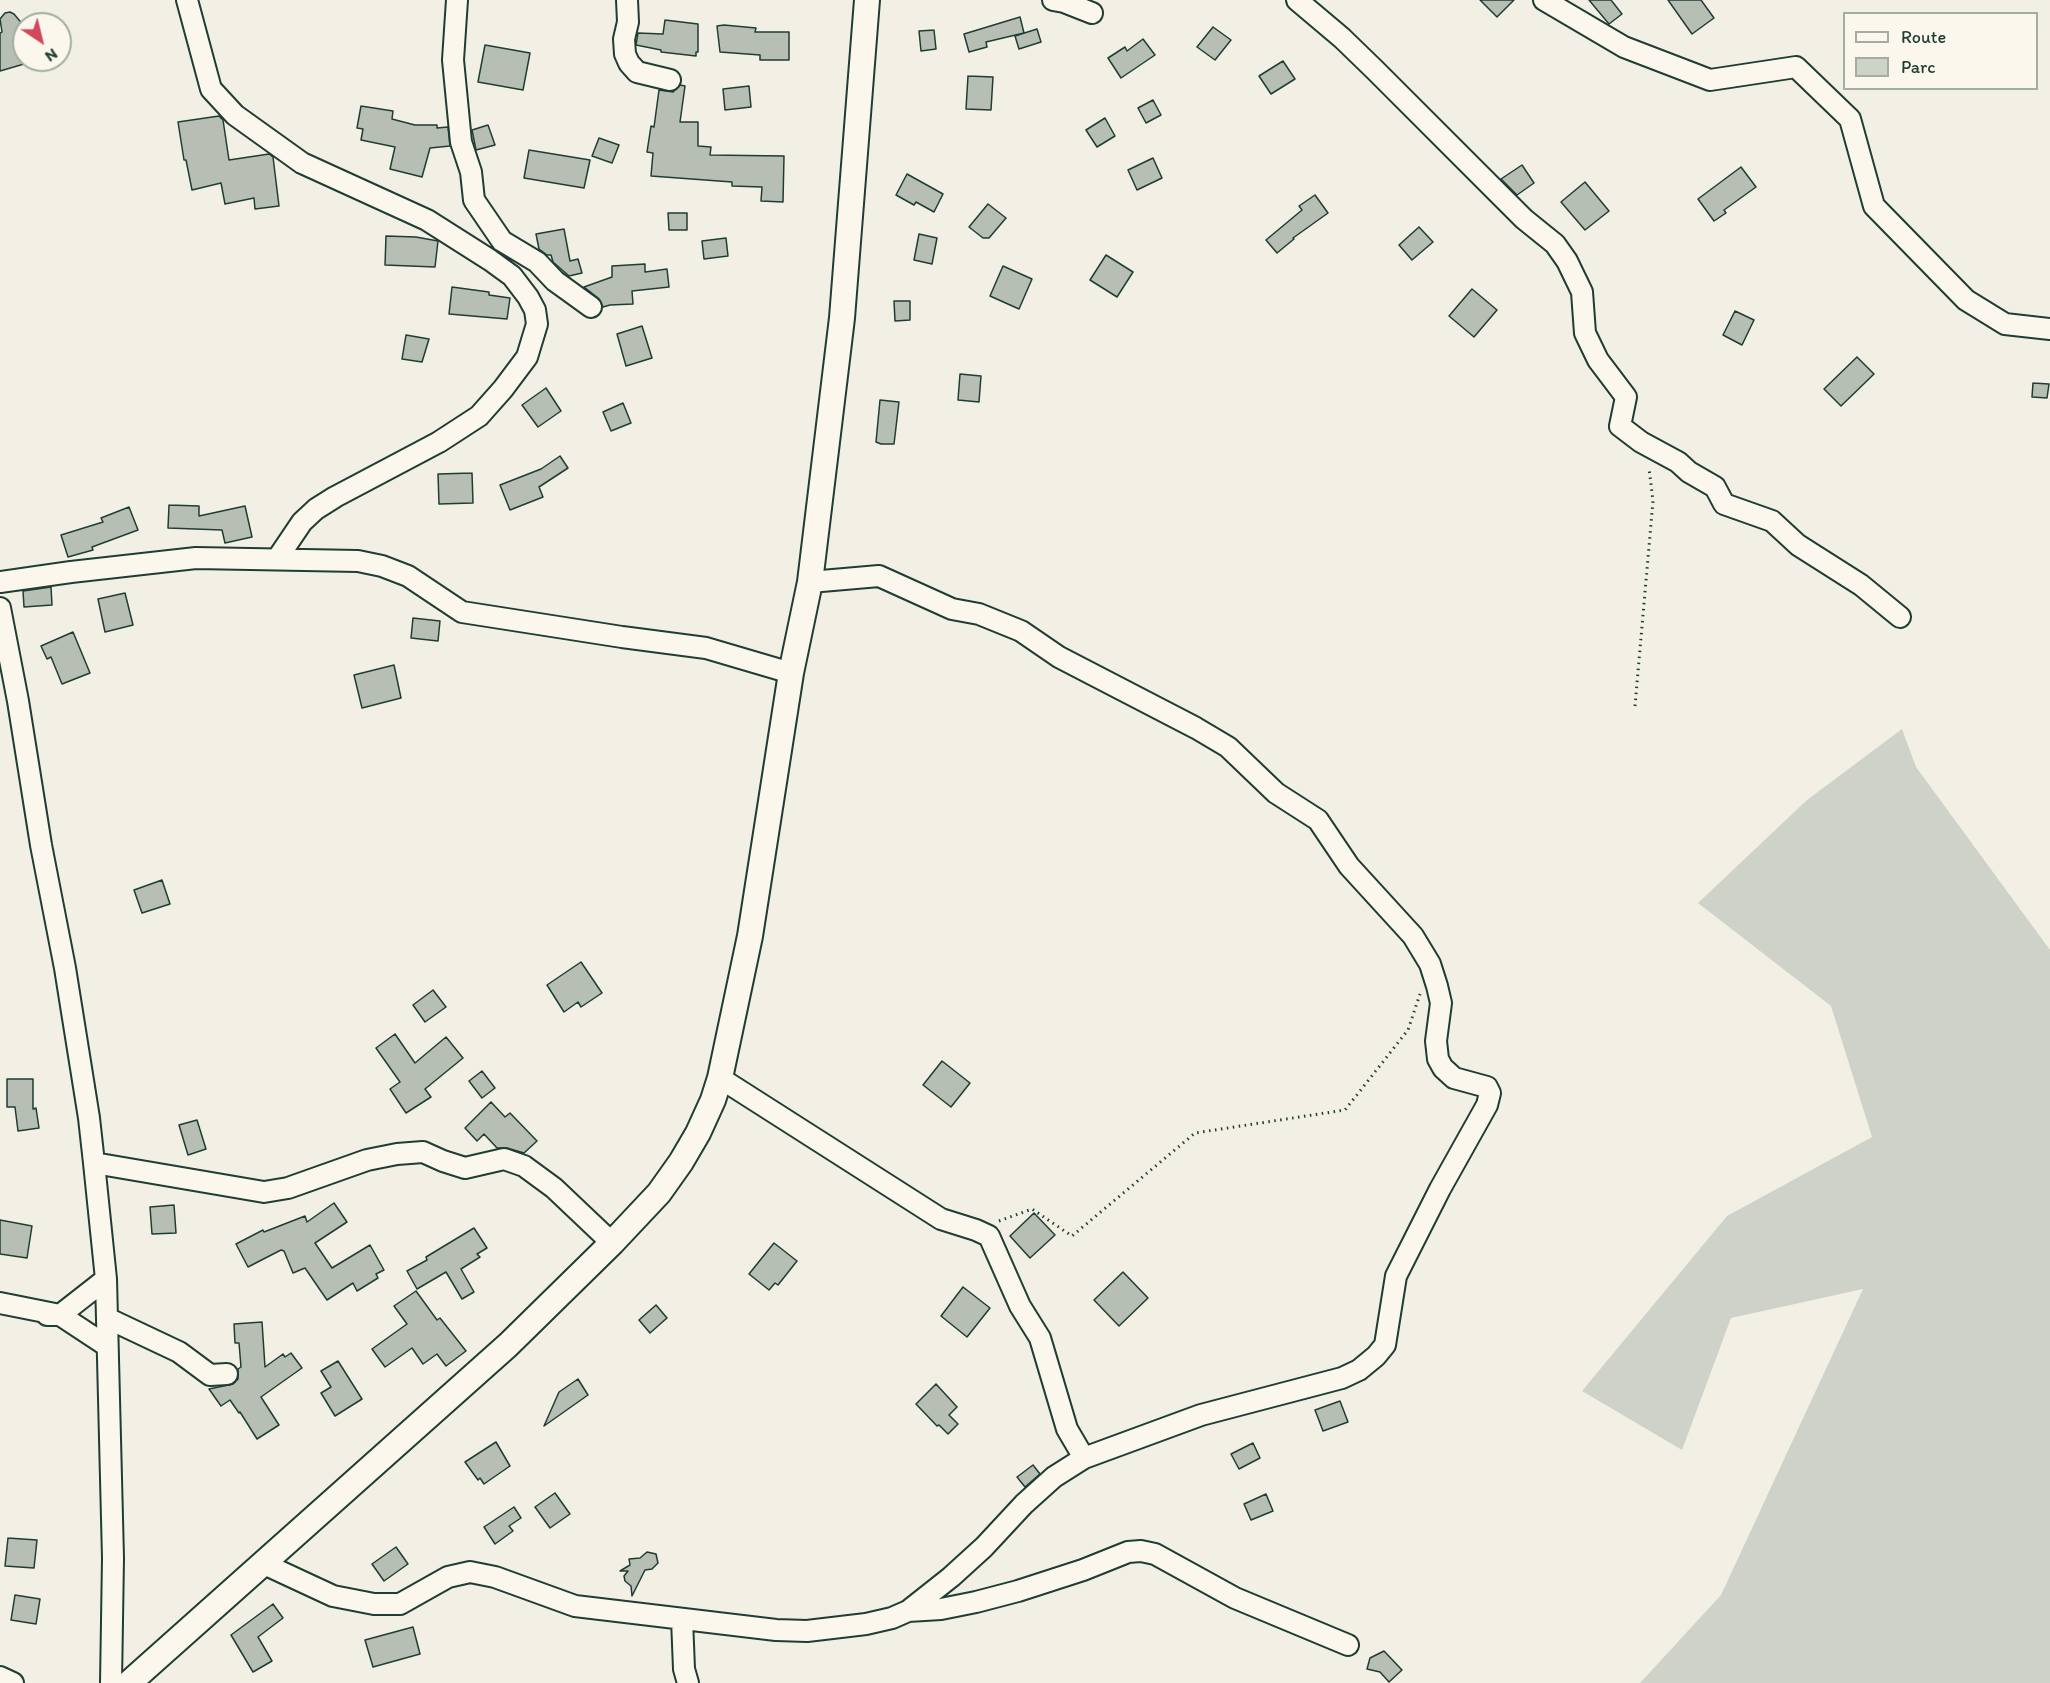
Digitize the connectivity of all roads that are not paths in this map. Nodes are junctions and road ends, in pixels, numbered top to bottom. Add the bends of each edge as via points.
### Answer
1 (187, 0) edge
2 (457, 0) edge
3 (627, 0) edge
4 (867, 0) edge
5 (1053, 0) edge
6 (1298, 0) edge
7 (1544, 0) edge
8 (1092, 13) dead end
9 (670, 80) dead end
10 (591, 307) dead end
11 (2050, 329) edge
12 (277, 559) junction
13 (0, 582) edge
14 (810, 582) junction
15 (0, 608) edge
16 (1900, 617) dead end
17 (791, 674) junction
18 (720, 1078) junction
19 (94, 1163) junction
20 (612, 1243) junction
21 (106, 1280) junction
22 (0, 1304) edge
23 (60, 1315) junction
24 (0, 1317) edge
25 (107, 1318) junction
26 (107, 1346) junction
27 (227, 1374) dead end
28 (1084, 1458) junction
29 (262, 1563) junction
30 (908, 1611) junction
31 (682, 1619) junction
32 (1348, 1645) dead end
33 (0, 1677) edge
34 (13, 1683) edge
35 (111, 1683) edge
36 (129, 1683) edge
37 (688, 1683) edge

1 - 12 street via 212,89 236,115 302,163 427,220 490,260 512,276 535,310 537,324 526,357 479,416 316,509 302,522
2 - 10 street via 453,60 461,142 471,172 474,200 502,241 537,262 555,281
3 - 9 street via 624,39 629,63 637,72
4 - 14 street via 842,318
5 - 8 street
6 - 16 street via 1524,219 1555,244 1582,292 1585,333 1598,360 1626,398 1620,426 1714,487 1724,504 1772,521
7 - 11 street via 1624,47 1710,80 1796,67 1850,119 1874,207 1966,300 2005,324
12 - 13 street via 196,558
12 - 17 street via 358,561 382,566 408,576 462,612 706,648
14 - 17 street
14 - 28 street via 879,576 952,609 979,614 1021,631 1059,657 1228,747 1276,793 1318,820 1349,866 1413,936 1430,964 1441,1003 1438,1059 1454,1078 1487,1087 1490,1093 1396,1276 1385,1344 1376,1356 1342,1378 1201,1414
15 - 19 street via 83,1074
17 - 18 street via 750,936
18 - 20 street via 698,1133 681,1162 659,1193
18 - 28 street via 941,1219 989,1236 1020,1306 1040,1338 1067,1429
19 - 20 street via 264,1192 398,1154 423,1152 465,1168 504,1160 524,1166 554,1188
19 - 21 street
20 - 29 street via 499,1353
21 - 23 street
21 - 25 street
22 - 23 street
23 - 24 street
23 - 26 street
25 - 26 street
25 - 27 street via 179,1352 210,1375
26 - 35 street via 113,1558
28 - 30 street via 1054,1477 984,1547
29 - 31 street via 333,1596 374,1604 400,1604 448,1577 470,1572 575,1606
29 - 36 street
30 - 31 street via 892,1618 807,1631
30 - 32 street via 986,1599 1141,1551 1155,1554 1235,1598
31 - 37 street
33 - 34 street

